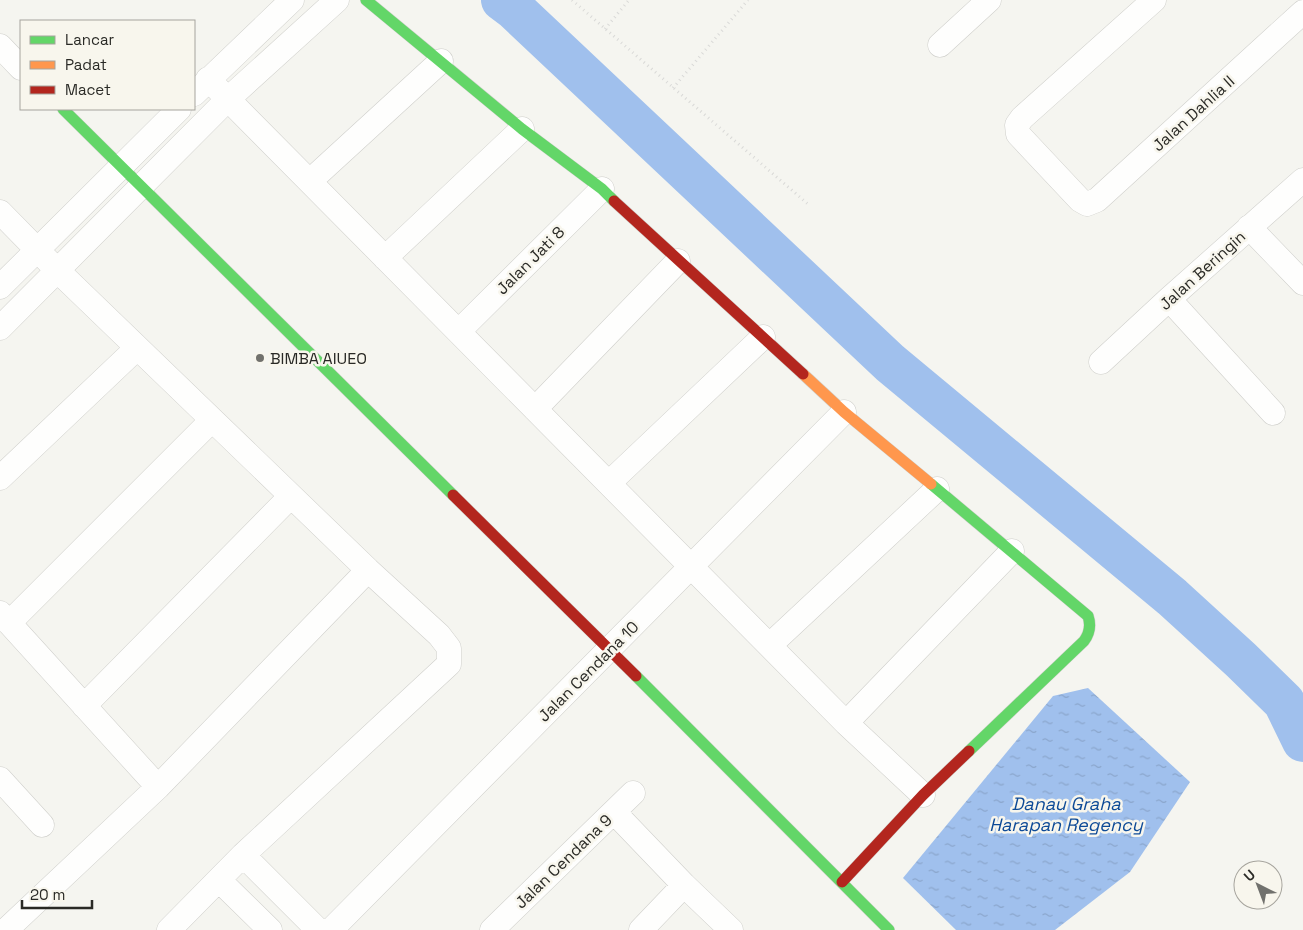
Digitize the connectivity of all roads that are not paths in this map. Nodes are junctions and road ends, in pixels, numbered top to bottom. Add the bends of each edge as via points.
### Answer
1 (292, 0) edge
2 (296, 0) edge
3 (337, 0) edge
4 (366, 0) edge
5 (989, 0) edge
6 (1154, 0) edge
7 (1303, 12) edge
8 (315, 20) junction
9 (940, 45) dead end
10 (0, 46) edge
11 (441, 61) junction
12 (20, 67) edge
13 (201, 86) edge
14 (228, 99) junction
15 (64, 110) edge
16 (178, 110) edge
17 (522, 129) junction
18 (121, 167) junction
19 (1303, 180) edge
20 (310, 181) junction
21 (141, 187) junction
22 (602, 189) junction
23 (0, 212) edge
24 (1249, 228) junction
25 (38, 251) junction
26 (385, 258) junction
27 (678, 261) junction
28 (58, 271) junction
29 (1303, 284) edge
30 (0, 287) edge
31 (1169, 299) junction
32 (0, 328) edge
33 (459, 331) junction
34 (763, 337) junction
35 (137, 348) junction
36 (1102, 362) dead end
37 (535, 408) junction
38 (844, 412) junction
39 (1273, 413) dead end
40 (212, 420) junction
41 (0, 478) edge
42 (609, 483) junction
43 (937, 489) junction
44 (291, 496) junction
45 (1012, 551) junction
46 (692, 566) junction
47 (368, 570) junction
48 (4, 618) edge
49 (770, 645) junction
50 (610, 650) junction
51 (84, 706) junction
52 (846, 723) junction
53 (0, 779) edge
54 (158, 787) junction
55 (633, 793) dead end
56 (923, 795) junction
57 (614, 812) junction
58 (42, 825) dead end
59 (243, 855) junction
60 (219, 880) junction
61 (842, 882) junction
62 (684, 885) junction
63 (6, 930) edge
64 (169, 930) edge
65 (270, 930) edge
66 (318, 930) edge
67 (331, 930) edge
68 (492, 930) edge
69 (640, 930) edge
70 (731, 930) edge
71 (889, 930) edge

1 - 13 street
2 - 8 street
3 - 8 street
4 - 11 street
5 - 9 street
6 - 7 street, Jalan Dahlia II via 1017,125 1018,134 1087,204 1097,200
8 - 14 street
10 - 12 street
11 - 17 street
11 - 20 street
13 - 14 street
14 - 20 street
14 - 21 street
15 - 18 street
16 - 18 street
17 - 22 street
17 - 26 street
18 - 21 street
18 - 25 street
19 - 24 street, Jalan Beringin
20 - 26 street
21 - 28 street
21 - 50 street
22 - 27 street
22 - 33 street, Jalan Jati 8
23 - 25 street
24 - 29 street
24 - 31 street, Jalan Beringin
25 - 28 street
25 - 30 street
26 - 33 street
27 - 34 street
27 - 37 street
28 - 32 street
28 - 35 street
31 - 36 street, Jalan Beringin
31 - 39 street
33 - 37 street
34 - 38 street
34 - 42 street
35 - 40 street
35 - 41 street
37 - 42 street
38 - 43 street
38 - 46 street, Jalan Cendana 10
40 - 44 street
40 - 48 street
42 - 46 street
43 - 45 street
43 - 49 street
44 - 47 street
44 - 51 street
45 - 52 street
45 - 56 street via 1088,616 1089,634
46 - 49 street
46 - 50 street, Jalan Cendana 10
47 - 54 street
47 - 59 street via 439,635 449,648 449,664
48 - 51 street
49 - 52 street
50 - 61 street
50 - 67 street, Jalan Cendana 10
51 - 54 street
52 - 56 street
53 - 58 street
54 - 63 street
55 - 57 street, Jalan Cendana 9
56 - 61 street
57 - 62 street
57 - 68 street, Jalan Cendana 9
59 - 60 street
59 - 66 street
60 - 64 street
60 - 65 street
61 - 71 street
62 - 69 street
62 - 70 street

